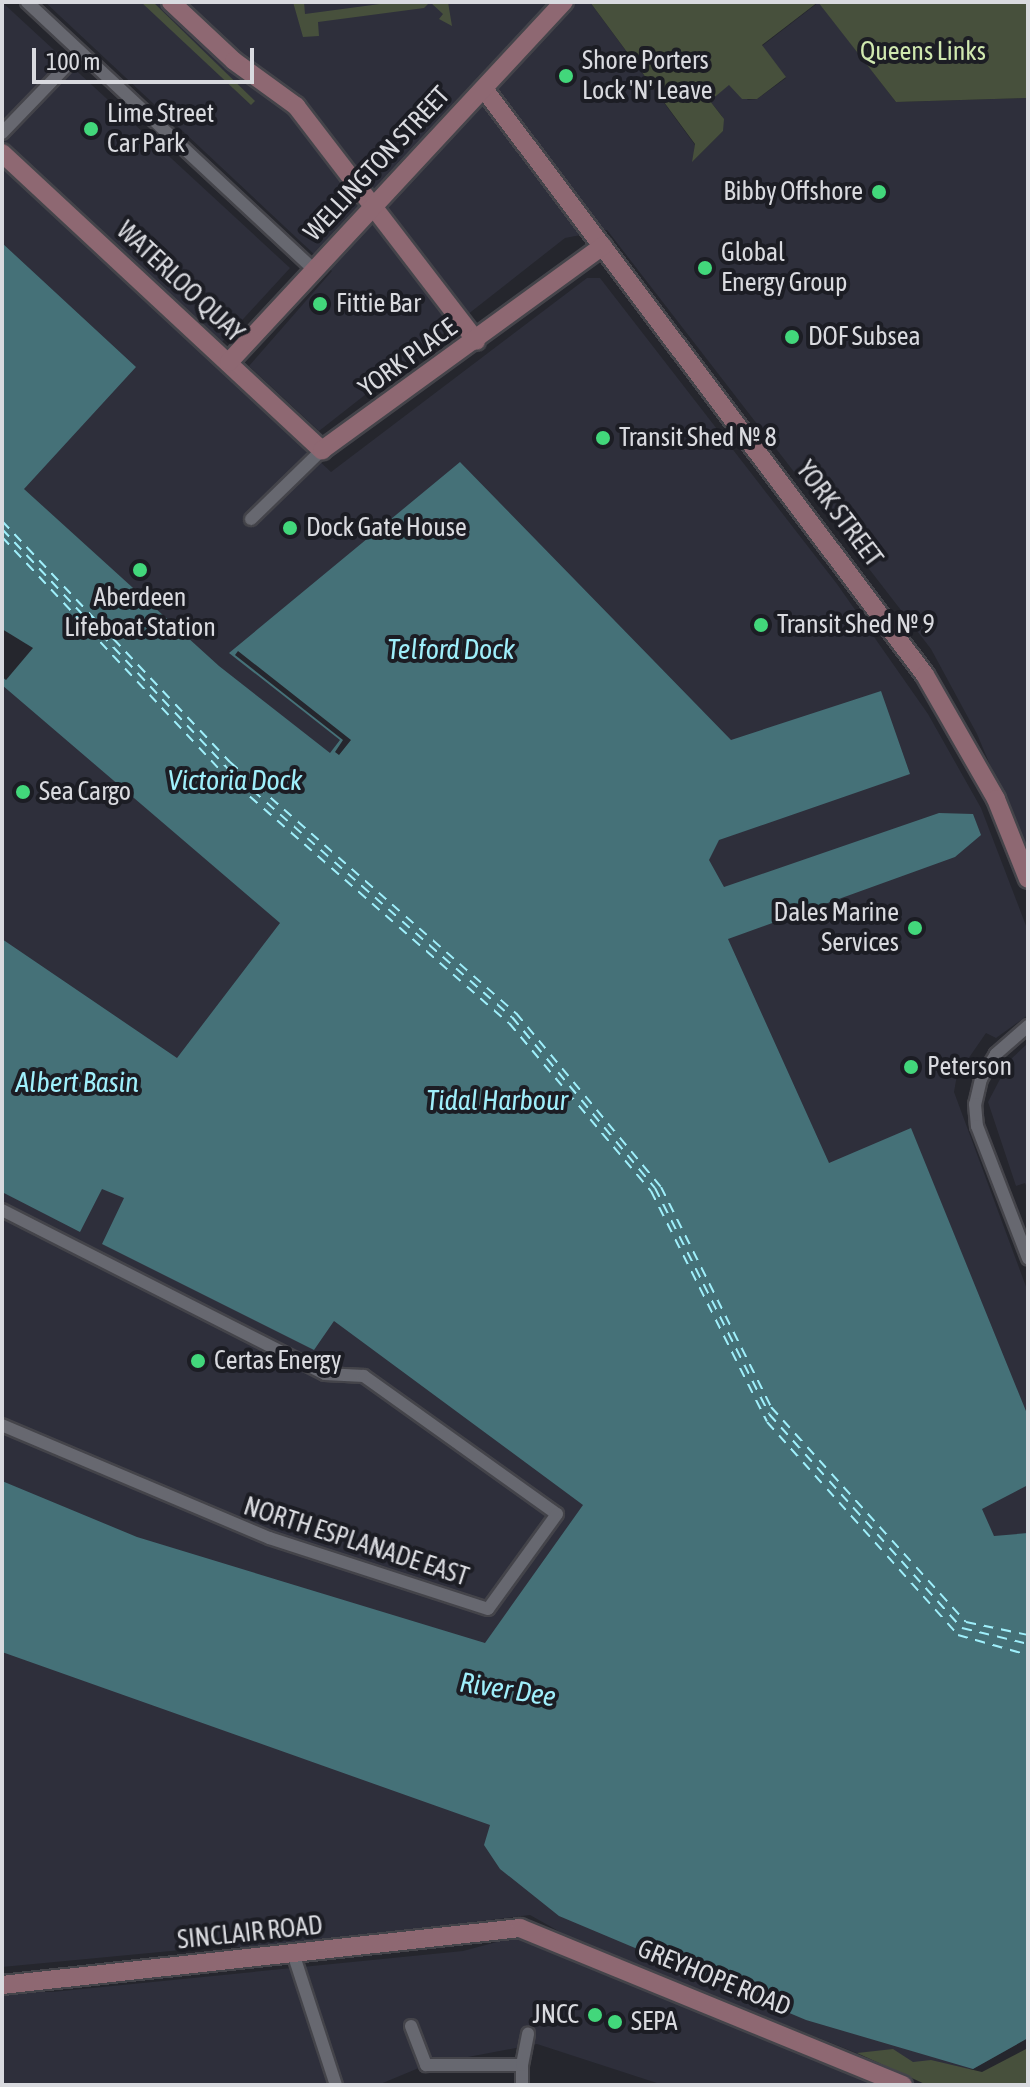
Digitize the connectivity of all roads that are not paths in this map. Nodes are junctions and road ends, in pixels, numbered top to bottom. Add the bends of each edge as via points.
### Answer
1 (27, 2) edge
2 (171, 2) edge
3 (564, 2) edge
4 (80, 52) junction
5 (484, 89) junction
6 (2, 133) edge
7 (2, 153) edge
8 (375, 205) junction
9 (603, 246) junction
10 (314, 270) junction
11 (476, 341) junction
12 (229, 362) junction
13 (322, 450) junction
14 (251, 519) dead end
15 (1028, 879) edge
16 (1028, 1026) edge
17 (2, 1210) edge
18 (1028, 1258) edge
19 (2, 1425) edge
20 (503, 1928) joint
21 (294, 1956) junction
22 (2, 1985) edge
23 (411, 2026) dead end
24 (528, 2034) dead end
25 (522, 2065) junction
26 (336, 2085) edge
27 (522, 2085) edge
28 (903, 2085) edge

1 - 4 street
2 - 8 street via 234,61 291,101
3 - 5 street, WELLINGTON STREET
4 - 6 street
4 - 10 street
5 - 8 street, WELLINGTON STREET
5 - 9 street, YORK STREET
7 - 12 street, WATERLOO QUAY
8 - 10 street, WELLINGTON STREET
8 - 11 street
9 - 11 street, YORK PLACE
9 - 15 street, YORK STREET via 925,675 996,799
10 - 12 street, WELLINGTON STREET
11 - 13 street, YORK PLACE
12 - 13 street, WATERLOO QUAY
13 - 14 street, YORK PLACE
16 - 18 street via 996,1054 977,1087 975,1104 977,1126
17 - 19 street, NORTH ESPLANADE EAST via 325,1374 364,1376 557,1514 488,1609 243,1528
20 - 21 street, SINCLAIR ROAD
20 - 28 street, GREYHOPE ROAD via 537,1933
21 - 22 street, SINCLAIR ROAD
21 - 26 street
23 - 25 street via 426,2065
24 - 25 street
25 - 27 street

